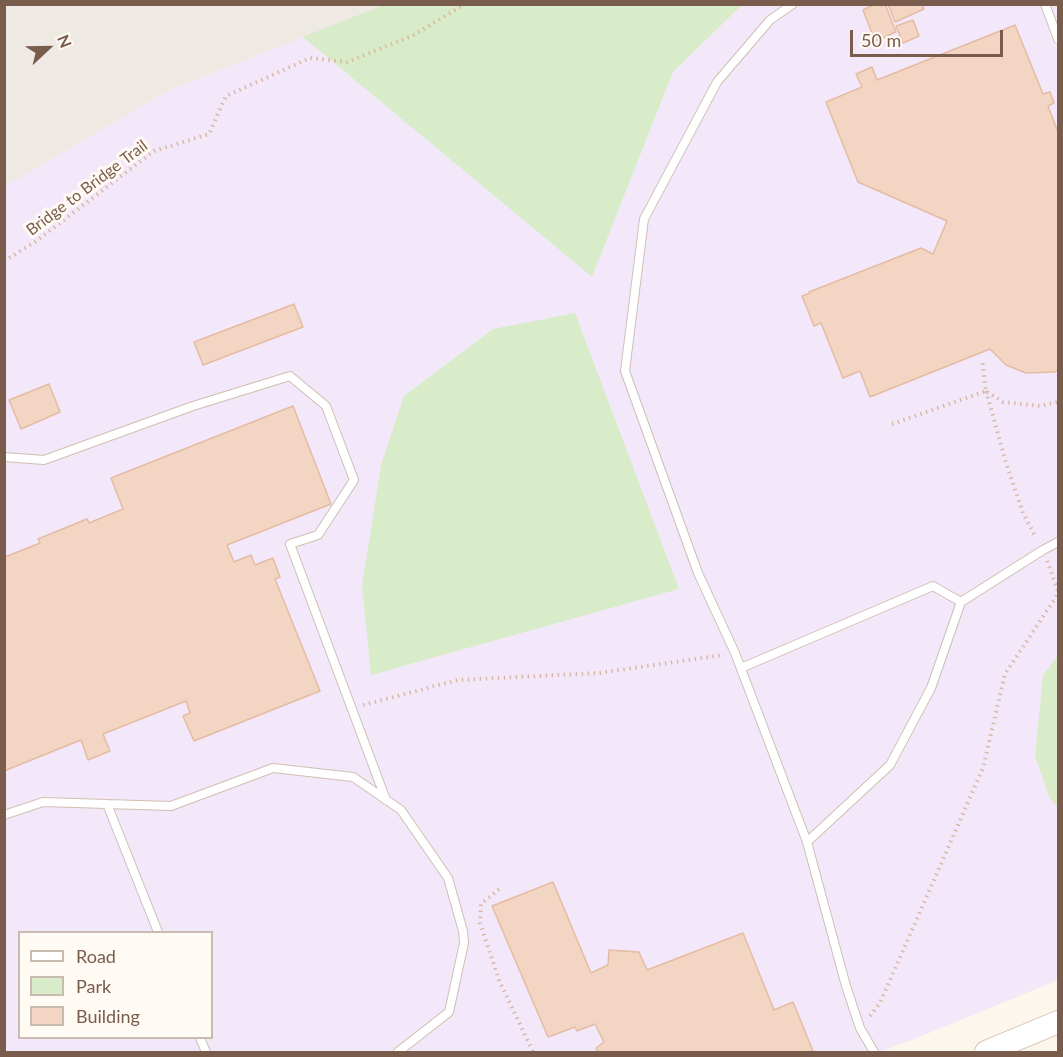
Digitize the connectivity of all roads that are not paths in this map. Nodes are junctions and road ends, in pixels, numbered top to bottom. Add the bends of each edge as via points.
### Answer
1 (793, 4) edge
2 (1045, 4) edge
3 (1059, 39) edge
4 (4, 457) edge
5 (1059, 542) edge
6 (961, 602) junction
7 (741, 668) junction
8 (386, 800) junction
9 (107, 804) junction
10 (4, 815) edge
11 (807, 842) junction
12 (157, 931) edge
13 (1059, 1022) edge
14 (200, 1039) edge
15 (206, 1053) edge
16 (398, 1053) edge
17 (874, 1053) edge
18 (986, 1053) edge

1 - 7 lane via 770,20 717,82 644,219 625,371 698,573
2 - 3 lane
4 - 8 lane via 44,460 193,406 291,376 326,406 354,480 318,535 290,544
5 - 6 lane
6 - 7 lane via 933,586
6 - 11 lane via 931,688 890,765
7 - 11 lane
8 - 9 lane via 354,777 273,768 171,806
8 - 16 lane via 401,810 448,878 464,943 449,1012
9 - 10 lane via 43,802
9 - 12 lane
11 - 17 lane via 846,986 860,1028
13 - 18 main road
14 - 15 lane

